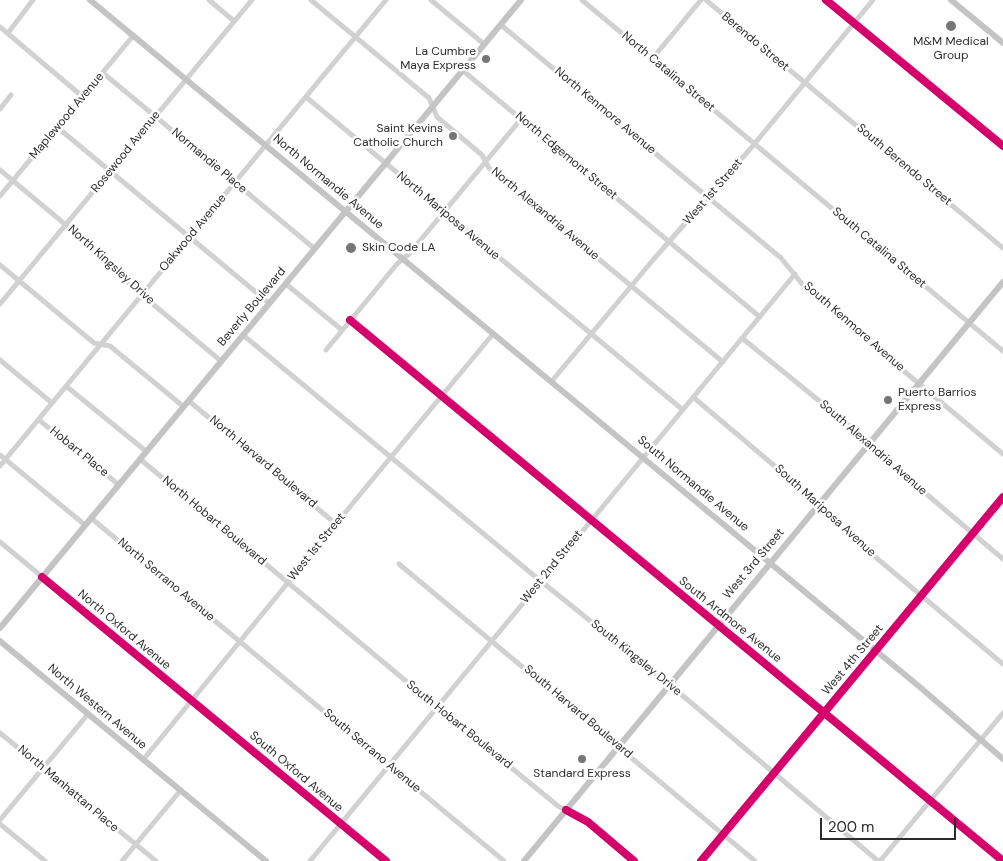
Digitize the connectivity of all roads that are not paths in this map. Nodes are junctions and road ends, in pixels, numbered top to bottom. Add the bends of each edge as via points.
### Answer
1 (33, 0) edge
2 (90, 0) edge
3 (209, 0) edge
4 (252, 0) edge
5 (311, 0) edge
6 (386, 0) edge
7 (431, 0) edge
8 (521, 0) edge
9 (582, 0) edge
10 (701, 0) edge
11 (706, 0) edge
12 (826, 0) edge
13 (873, 0) edge
14 (951, 0) edge
15 (318, 2) edge
16 (234, 21) junction
17 (854, 23) junction
18 (501, 25) junction
19 (0, 27) edge
20 (8, 33) junction
21 (133, 36) junction
22 (356, 36) junction
23 (1003, 43) edge
24 (484, 44) junction
25 (652, 58) junction
26 (462, 70) junction
27 (103, 73) junction
28 (186, 80) junction
29 (805, 83) junction
30 (11, 95) dead end
31 (83, 96) junction
32 (306, 97) junction
33 (432, 107) junction
34 (0, 109) edge
35 (155, 117) junction
36 (521, 119) junction
37 (57, 127) junction
38 (754, 144) junction
39 (266, 145) junction
40 (1003, 146) edge
41 (486, 161) junction
42 (386, 164) junction
43 (0, 170) edge
44 (110, 172) junction
45 (13, 180) junction
46 (235, 183) junction
47 (0, 196) edge
48 (708, 198) junction
49 (346, 211) junction
50 (444, 212) junction
51 (66, 225) junction
52 (189, 238) junction
53 (669, 242) junction
54 (1003, 248) edge
55 (315, 249) junction
56 (403, 259) junction
57 (0, 265) edge
58 (795, 274) junction
59 (19, 281) junction
60 (1003, 282) edge
61 (286, 284) junction
62 (631, 286) junction
63 (142, 295) junction
64 (269, 303) junction
65 (0, 304) edge
66 (760, 317) junction
67 (350, 320) junction
68 (969, 323) junction
69 (342, 330) junction
70 (494, 334) junction
71 (591, 334) junction
72 (243, 335) junction
73 (742, 338) junction
74 (101, 344) junction
75 (326, 350) dead end
76 (1003, 352) edge
77 (0, 360) edge
78 (222, 361) junction
79 (723, 362) junction
80 (551, 382) junction
81 (919, 383) junction
82 (66, 386) junction
83 (442, 397) junction
84 (693, 398) junction
85 (189, 401) junction
86 (52, 403) junction
87 (184, 407) junction
88 (683, 410) junction
89 (39, 420) junction
90 (869, 444) junction
91 (146, 452) junction
92 (1003, 454) edge
93 (0, 455) edge
94 (391, 457) junction
95 (643, 458) junction
96 (140, 459) junction
97 (6, 460) junction
98 (0, 466) edge
99 (119, 485) junction
100 (1003, 498) edge
101 (817, 505) junction
102 (91, 518) junction
103 (591, 519) junction
104 (336, 524) junction
105 (85, 525) junction
106 (973, 534) junction
107 (0, 542) edge
108 (1003, 559) edge
109 (770, 563) junction
110 (399, 564) dead end
111 (42, 577) junction
112 (541, 581) junction
113 (288, 583) junction
114 (922, 596) junction
115 (719, 625) junction
116 (0, 628) edge
117 (492, 640) junction
118 (0, 641) edge
119 (240, 641) junction
120 (875, 651) junction
121 (1003, 664) edge
122 (669, 685) junction
123 (191, 700) junction
124 (437, 707) junction
125 (824, 713) junction
126 (1003, 713) edge
127 (88, 714) junction
128 (0, 733) edge
129 (981, 740) junction
130 (619, 746) junction
131 (1003, 759) edge
132 (143, 760) junction
133 (388, 765) junction
134 (42, 768) junction
135 (774, 772) junction
136 (180, 791) junction
137 (930, 801) junction
138 (566, 810) junction
139 (0, 820) edge
140 (0, 824) edge
141 (340, 824) junction
142 (724, 834) junction
143 (136, 845) junction
144 (45, 861) edge
145 (122, 861) edge
146 (156, 861) edge
147 (266, 861) edge
148 (310, 861) edge
149 (386, 861) edge
150 (504, 861) edge
151 (524, 861) edge
152 (634, 861) edge
153 (701, 861) edge
154 (755, 861) edge
155 (879, 861) edge
156 (1003, 861) edge

1 - 20 street
2 - 21 main road, North Normandie Avenue
3 - 16 street
4 - 16 street, Rosewood Avenue
5 - 15 street, North Alexandria Avenue
6 - 22 street, Oakwood Avenue
7 - 24 street
8 - 18 main road, Beverly Boulevard
9 - 25 street, North Catalina Street
10 - 25 street
11 - 29 street, Berendo Street
12 - 17 street
13 - 17 street, West 1st Street
14 - 23 main road
15 - 22 street, North Alexandria Avenue
16 - 28 street, Rosewood Avenue
17 - 29 street, West 1st Street
17 - 40 street
18 - 24 main road, Beverly Boulevard
18 - 48 street, North Kenmore Avenue
19 - 20 street
20 - 31 street
21 - 27 street, Maplewood Avenue
21 - 28 main road, North Normandie Avenue
22 - 32 street, Oakwood Avenue
22 - 33 street, North Alexandria Avenue via 429,98
24 - 26 main road, Beverly Boulevard
25 - 38 street, North Catalina Street
26 - 33 main road, Beverly Boulevard
26 - 36 street, North Edgemont Street
27 - 31 street, Maplewood Avenue
27 - 35 street, Normandie Place
28 - 35 street, Rosewood Avenue
28 - 39 main road, North Normandie Avenue
29 - 38 street, West 1st Street
29 - 54 street, South Berendo Street
30 - 34 street
31 - 37 street, Maplewood Avenue
32 - 39 street, Oakwood Avenue
32 - 42 street, North Mariposa Avenue
33 - 41 street, North Alexandria Avenue via 437,117
33 - 42 main road, Beverly Boulevard
35 - 44 street, Rosewood Avenue
35 - 46 street, Normandie Place
36 - 41 street
36 - 53 street, North Edgemont Street
37 - 44 street
37 - 45 street, Maplewood Avenue
38 - 48 street, West 1st Street
38 - 68 street, South Catalina Street
39 - 46 street, Oakwood Avenue
39 - 49 main road, North Normandie Avenue
41 - 50 street
41 - 62 street, North Alexandria Avenue via 490,168
42 - 49 main road, Beverly Boulevard
42 - 50 street, North Mariposa Avenue
43 - 45 street, North Kingsley Drive
44 - 51 street, Rosewood Avenue
44 - 52 street
45 - 47 street, Maplewood Avenue
45 - 51 street, North Kingsley Drive
46 - 52 street, Oakwood Avenue
46 - 55 street, Normandie Place
48 - 53 street, West 1st Street
48 - 58 street, South Kenmore Avenue via 782,258
49 - 55 main road, Beverly Boulevard
49 - 56 main road, North Normandie Avenue
50 - 56 street
50 - 71 street, North Mariposa Avenue
51 - 59 street, Rosewood Avenue
51 - 63 street, North Kingsley Drive
52 - 63 street, Oakwood Avenue
52 - 64 street
53 - 62 street, West 1st Street
53 - 66 street, North Edgemont Street
55 - 61 main road, Beverly Boulevard
56 - 67 street
56 - 70 main road, North Normandie Avenue
57 - 59 street
58 - 66 street, West 2nd Street
58 - 81 street, South Kenmore Avenue via 807,290
59 - 65 street, Rosewood Avenue
59 - 74 street via 94,343
60 - 68 main road, West 3rd Street
61 - 64 main road, Beverly Boulevard
61 - 69 street
62 - 71 street, West 1st Street
62 - 79 street, North Alexandria Avenue
63 - 74 street, Oakwood Avenue
63 - 78 street, North Kingsley Drive
64 - 72 main road, Beverly Boulevard
66 - 73 street, West 2nd Street
67 - 69 street
67 - 83 street, South Ardmore Avenue
68 - 76 street, South Catalina Street
68 - 81 main road, West 3rd Street
69 - 75 street
70 - 80 main road, North Normandie Avenue
70 - 83 street, West 1st Street
71 - 80 street, West 1st Street
71 - 88 street
72 - 78 main road, Beverly Boulevard
72 - 94 street
73 - 79 street, West 2nd Street
73 - 90 street, South Alexandria Avenue
74 - 82 street, Oakwood Avenue
74 - 87 street via 110,346
77 - 86 street
78 - 85 main road, Beverly Boulevard
79 - 84 street, West 2nd Street
80 - 95 main road, South Normandie Avenue
81 - 90 main road, West 3rd Street
81 - 92 street, South Kenmore Avenue
82 - 86 street, Oakwood Avenue
82 - 91 street
83 - 94 street, West 1st Street
83 - 103 street, South Ardmore Avenue
84 - 88 street, West 2nd Street
84 - 101 street, South Mariposa Avenue
85 - 87 main road, Beverly Boulevard
85 - 104 street, North Harvard Boulevard
86 - 89 street, Oakwood Avenue
87 - 91 main road, Beverly Boulevard
88 - 95 street, West 2nd Street
89 - 97 street, Oakwood Avenue
89 - 99 street, Hobart Place
90 - 101 main road, West 3rd Street
90 - 106 street, South Alexandria Avenue
91 - 96 main road, Beverly Boulevard
93 - 97 street
94 - 104 street, West 1st Street
94 - 112 street, South Kingsley Drive
95 - 103 street, West 2nd Street
95 - 109 main road, South Normandie Avenue
96 - 99 main road, Beverly Boulevard
96 - 113 street, North Hobart Boulevard
97 - 98 street, Oakwood Avenue
97 - 105 street
99 - 102 main road, Beverly Boulevard
100 - 106 street, West 4th Street
101 - 109 main road, West 3rd Street
101 - 114 street, South Mariposa Avenue
102 - 105 main road, Beverly Boulevard
102 - 119 street, North Serrano Avenue
103 - 112 street, West 2nd Street
103 - 115 street, South Ardmore Avenue
104 - 113 street, West 1st Street
105 - 111 main road, Beverly Boulevard
106 - 108 street, South Alexandria Avenue
106 - 114 street, West 4th Street
107 - 111 street, North Oxford Avenue
109 - 115 main road, West 3rd Street
109 - 120 main road, South Normandie Avenue
110 - 117 street, South Harvard Boulevard
111 - 116 main road, Beverly Boulevard
111 - 123 street, North Oxford Avenue
112 - 117 street, West 2nd Street
112 - 122 street, South Kingsley Drive
113 - 119 street, West 1st Street
113 - 124 street, South Hobart Boulevard
114 - 120 street, West 4th Street
114 - 121 street, South Mariposa Avenue
115 - 122 main road, West 3rd Street
115 - 125 street, South Ardmore Avenue
117 - 124 street, West 2nd Street
117 - 130 street, South Harvard Boulevard
118 - 127 main road, North Western Avenue
119 - 123 street, West 1st Street
119 - 133 street, South Serrano Avenue
120 - 125 street, West 4th Street
120 - 129 main road, South Normandie Avenue
122 - 130 main road, West 3rd Street
122 - 135 street, South Kingsley Drive
123 - 132 street, West 1st Street
123 - 141 street, South Oxford Avenue
124 - 133 street, West 2nd Street
124 - 138 street, South Hobart Boulevard
125 - 135 street, West 4th Street
125 - 137 street, South Ardmore Avenue
126 - 129 street
127 - 132 main road, North Western Avenue
127 - 134 street
128 - 134 street, North Manhattan Place
129 - 131 main road, South Normandie Avenue
129 - 137 street
130 - 138 main road, West 3rd Street
130 - 142 street, South Harvard Boulevard
132 - 136 main road, North Western Avenue
133 - 141 street, West 2nd Street
133 - 150 street, South Serrano Avenue
134 - 139 street
134 - 143 street, North Manhattan Place
135 - 142 street, West 4th Street
135 - 155 street, South Kingsley Drive
136 - 143 street
136 - 147 main road, North Western Avenue
137 - 155 street
137 - 156 street, South Ardmore Avenue
138 - 151 main road, West 3rd Street
138 - 152 street, South Hobart Boulevard via 588,822
140 - 144 street
141 - 148 street, West 2nd Street
141 - 149 street, South Oxford Avenue
142 - 153 street, West 4th Street
142 - 154 street, South Harvard Boulevard
143 - 145 street
143 - 146 street, North Manhattan Place

